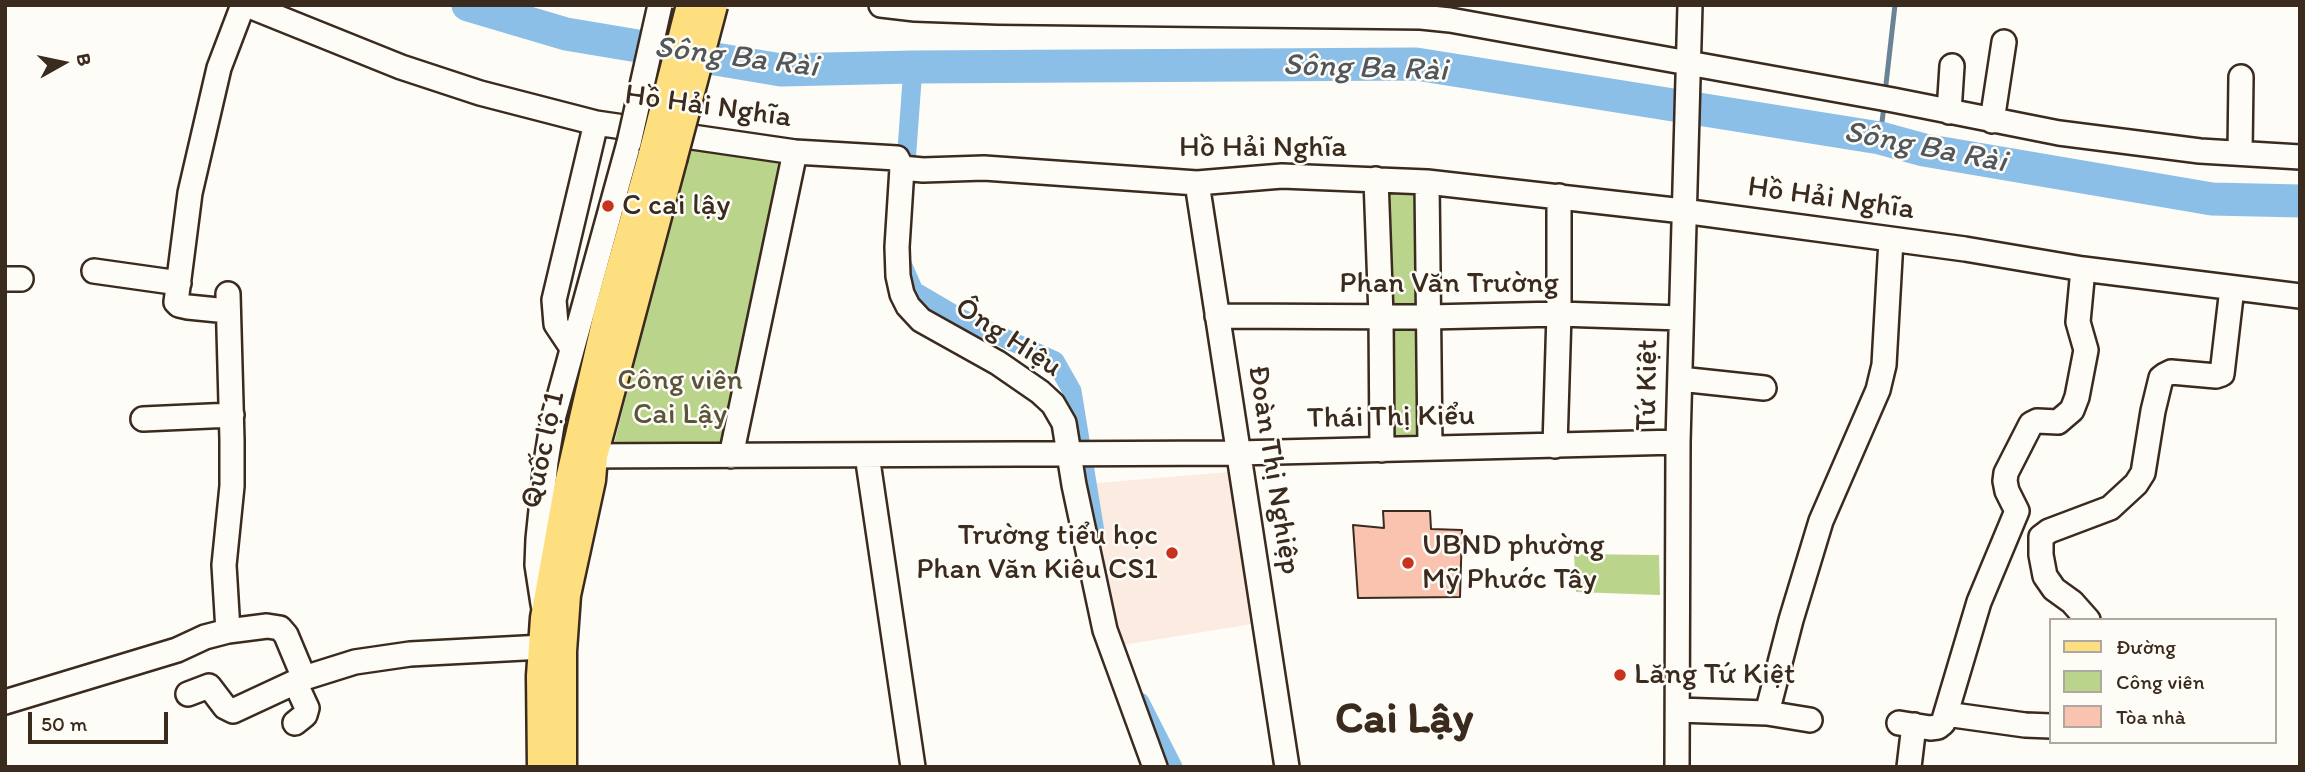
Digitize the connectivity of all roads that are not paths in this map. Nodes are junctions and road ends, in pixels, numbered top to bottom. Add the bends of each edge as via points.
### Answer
1 (245, 5) edge
2 (660, 5) edge
3 (691, 5) edge
4 (713, 5) edge
5 (881, 5) edge
6 (1690, 5) edge
7 (1700, 5) edge
8 (1085, 10) edge
9 (1242, 11) edge
10 (1379, 11) edge
11 (2004, 42) dead end
12 (1952, 66) dead end
13 (1693, 67) junction
14 (2241, 77) dead end
15 (1949, 112) junction
16 (1992, 121) junction
17 (596, 123) junction
18 (652, 152) junction
19 (795, 152) junction
20 (2240, 153) junction
21 (2300, 157) edge
22 (913, 169) junction
23 (1376, 179) junction
24 (1427, 182) junction
25 (1197, 183) junction
26 (1559, 196) junction
27 (1683, 211) junction
28 (1891, 240) junction
29 (2083, 269) junction
30 (94, 271) dead end
31 (2232, 288) junction
32 (178, 292) junction
33 (2300, 296) edge
34 (1559, 314) junction
35 (1217, 316) junction
36 (1381, 316) junction
37 (1429, 317) junction
38 (1681, 318) junction
39 (572, 348) junction
40 (1680, 379) junction
41 (1764, 388) dead end
42 (232, 415) junction
43 (143, 419) dead end
44 (1678, 443) junction
45 (1555, 446) junction
46 (1430, 449) junction
47 (1382, 450) junction
48 (1238, 453) junction
49 (1072, 454) junction
50 (867, 455) junction
51 (585, 456) junction
52 (731, 456) junction
53 (545, 618) junction
54 (2086, 618) edge
55 (228, 631) junction
56 (543, 648) junction
57 (299, 680) junction
58 (188, 694) dead end
59 (5, 702) edge
60 (1678, 710) junction
61 (1767, 713) junction
62 (1946, 714) junction
63 (1811, 720) dead end
64 (295, 723) dead end
65 (2050, 726) edge
66 (542, 767) edge
67 (562, 767) edge
68 (914, 767) edge
69 (1155, 767) edge
70 (1287, 767) edge
71 (1677, 767) edge
72 (1909, 767) edge

1 - 17 street, Hồ Hải Nghĩa via 401,67
1 - 32 street via 219,68 190,193
2 - 18 street, bridge
3 - 18 main road, bridge
4 - 18 main road, bridge
5 - 8 street
6 - 13 street, Tứ Kiệt
7 - 13 street
8 - 9 street
9 - 10 street
10 - 13 street via 1450,20
11 - 16 street
12 - 15 street
13 - 15 street
13 - 27 street, Tứ Kiệt
14 - 20 street
15 - 16 street
16 - 20 street via 2129,143
17 - 19 street, Hồ Hải Nghĩa
17 - 39 street via 554,300 555,324
18 - 39 street
18 - 51 main road, Quốc lộ 1 via 608,314
19 - 22 street, Hồ Hải Nghĩa via 897,158
19 - 52 street
20 - 21 street
22 - 25 street, Hồ Hải Nghĩa via 984,168
22 - 49 street, Ông Hiệu via 897,247 898,276 908,306 921,320 1040,392 1064,423
23 - 24 street, Hồ Hải Nghĩa
23 - 25 street, Hồ Hải Nghĩa via 1282,176
23 - 36 street
24 - 26 street, Hồ Hải Nghĩa
24 - 37 street
25 - 35 street, Đoàn Thị Nghiệp
26 - 27 street, Hồ Hải Nghĩa
26 - 34 street
27 - 28 street, Hồ Hải Nghĩa
27 - 38 street, Tứ Kiệt
28 - 29 street, Hồ Hải Nghĩa
28 - 61 street via 1885,353 1878,390 1822,521
29 - 31 street, Hồ Hải Nghĩa
29 - 62 street via 2078,322 2086,350 2077,397 2072,410 2058,422 2031,424 2006,473 2007,491 2017,511 1979,602
30 - 32 street
31 - 33 street, Hồ Hải Nghĩa
31 - 54 street via 2222,374 2171,372 2161,378 2143,473 2136,484 2110,509 2040,537 2045,576
32 - 42 street via 179,305 188,307 228,302
34 - 37 street, Phan Văn Trường
34 - 38 street, Phan Văn Trường
34 - 45 street
35 - 36 street, Phan Văn Trường
35 - 48 street, Đoàn Thị Nghiệp
36 - 37 street, Phan Văn Trường
36 - 47 street
37 - 46 street
38 - 40 street, Tứ Kiệt
39 - 53 street via 554,419 540,506 537,565
40 - 41 street
40 - 44 street, Tứ Kiệt
42 - 43 street
42 - 55 street via 232,486 224,565
44 - 45 street, Thái Thị Kiểu
44 - 60 street, Tứ Kiệt
45 - 46 street, Thái Thị Kiểu
46 - 47 street, Thái Thị Kiểu
47 - 48 street, Thái Thị Kiểu
48 - 49 street, Thái Thị Kiểu
48 - 70 street, Đoàn Thị Nghiệp
49 - 50 street
49 - 69 street, Ông Hiệu via 1105,630
50 - 52 street
50 - 68 street
51 - 52 street
51 - 53 main road, Quốc lộ 1 via 569,484
51 - 67 main road, Quốc lộ 1 via 591,480 566,595
53 - 56 main road, Quốc lộ 1
55 - 57 street via 280,628
55 - 59 street
56 - 57 street via 410,653 355,662
56 - 66 main road, Quốc lộ 1
57 - 58 street via 233,711 209,686
57 - 64 street via 307,708
60 - 61 street
60 - 71 street, Tứ Kiệt
61 - 63 street
62 - 65 street
62 - 72 street via 1938,727 1906,724

